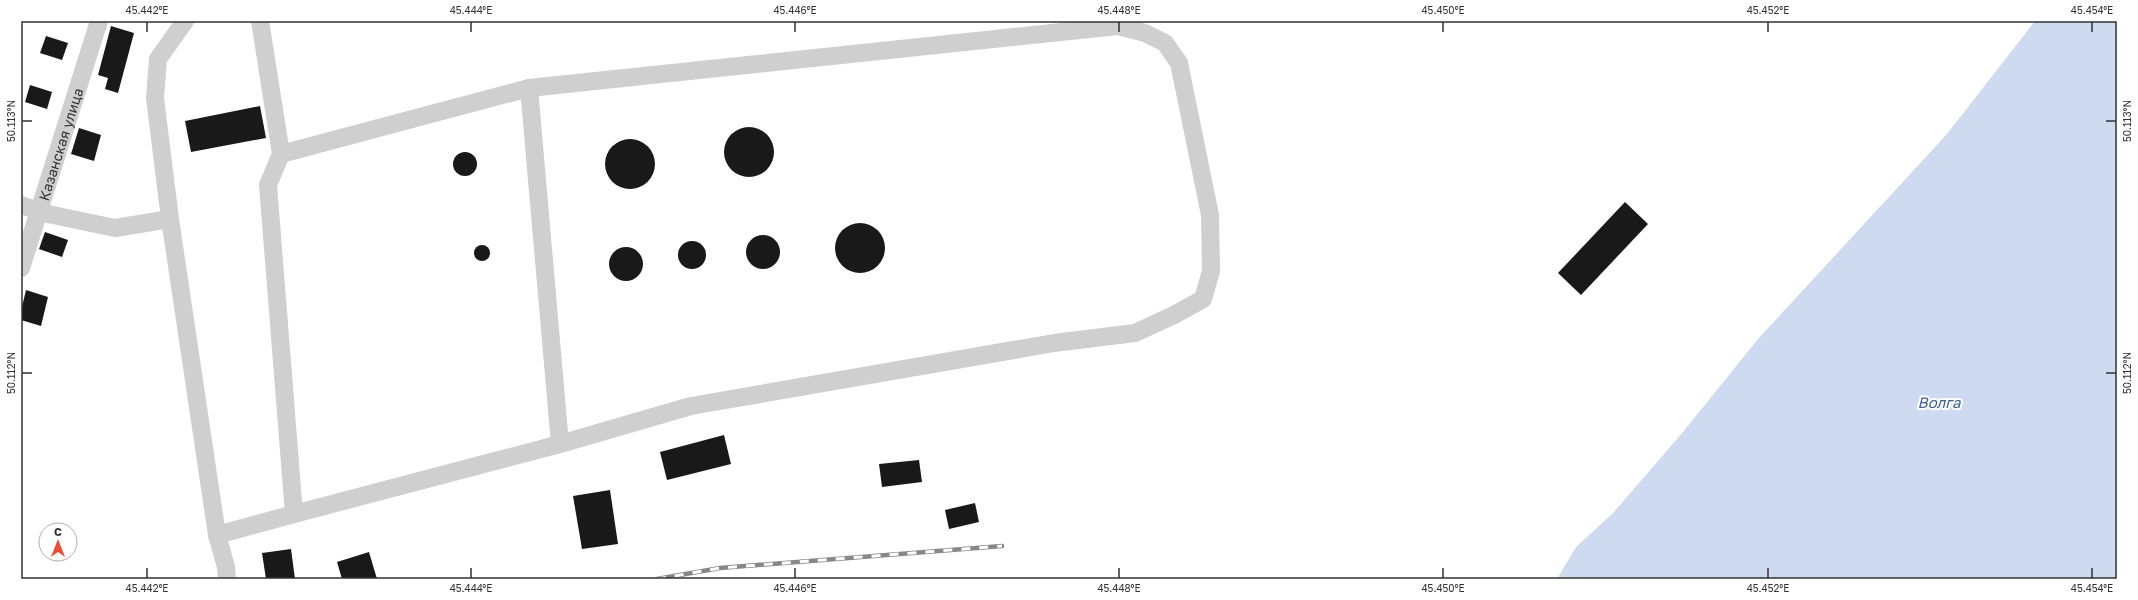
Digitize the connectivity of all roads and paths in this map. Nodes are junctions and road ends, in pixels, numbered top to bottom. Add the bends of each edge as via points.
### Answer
1 (99, 21) edge
2 (185, 21) edge
3 (260, 21) edge
4 (529, 88) junction
5 (281, 154) junction
6 (21, 205) edge
7 (40, 211) junction
8 (170, 219) junction
9 (21, 268) edge
10 (560, 444) junction
11 (294, 514) junction
12 (217, 535) junction
13 (227, 579) edge

1 - 7 street, Казанская улица
2 - 8 street via 158,59 155,98
3 - 5 street
4 - 5 street
4 - 10 street
4 - 10 street via 1118,26 1145,33 1165,43 1179,63 1210,215 1211,272 1203,299 1135,333 1054,343 691,406
5 - 11 street via 268,185
6 - 7 street
7 - 8 street via 115,228
7 - 9 street, Казанская улица
8 - 12 street
10 - 11 street
11 - 12 street
12 - 13 street

